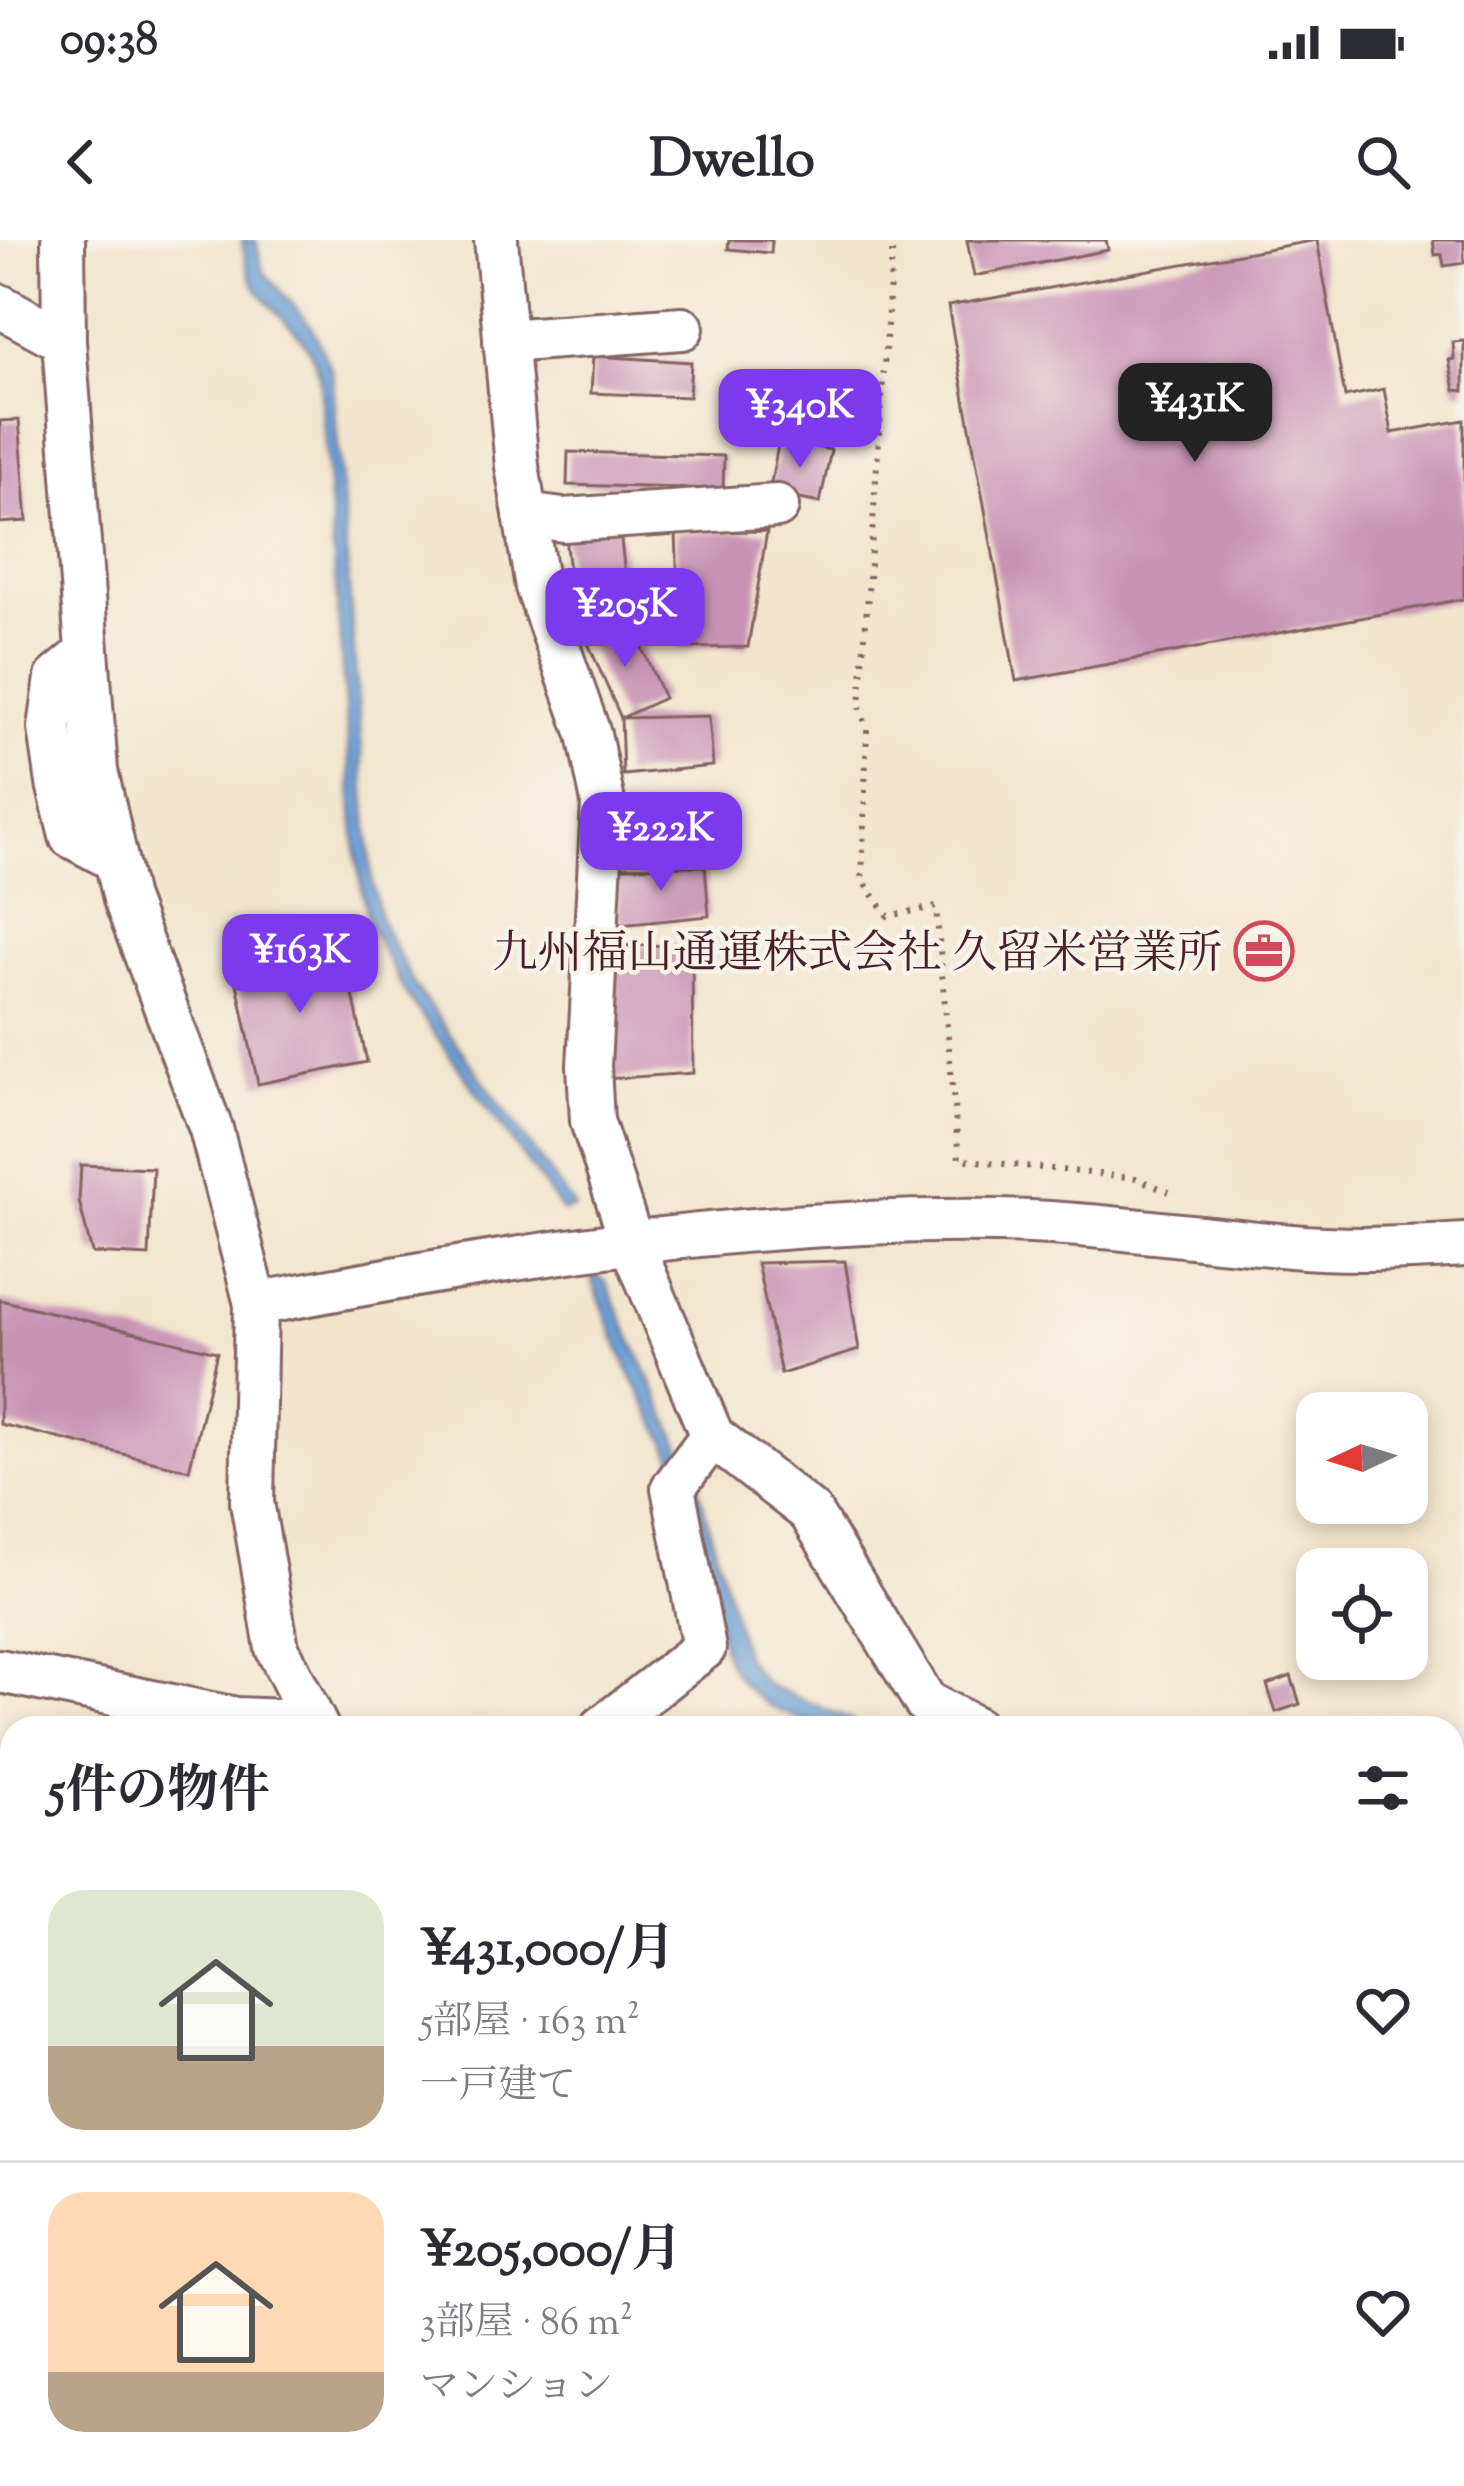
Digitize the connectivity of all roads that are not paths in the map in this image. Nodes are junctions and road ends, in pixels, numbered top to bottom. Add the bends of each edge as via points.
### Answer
1 (63, 240) edge
2 (504, 241) edge
3 (0, 306) edge
4 (682, 328) dead end
5 (64, 341) junction
6 (506, 341) junction
7 (777, 506) dead end
8 (525, 515) junction
9 (631, 1241) junction
10 (1464, 1245) edge
11 (256, 1304) junction
12 (694, 1460) junction
13 (0, 1671) edge
14 (221, 1716) edge
15 (312, 1716) edge
16 (617, 1716) edge
17 (951, 1716) edge

1 - 5 street
2 - 6 street
3 - 5 street
4 - 6 street
5 - 11 street via 96,771 125,899 212,1129
6 - 8 street
7 - 8 street via 563,520
8 - 9 street via 537,587 589,734 603,802 592,1121
9 - 10 street via 812,1224 1002,1221 1296,1247
9 - 11 street
9 - 12 street
11 - 15 street via 252,1502 278,1648
12 - 16 street via 704,1648
12 - 17 street via 810,1512 926,1703
13 - 14 street

